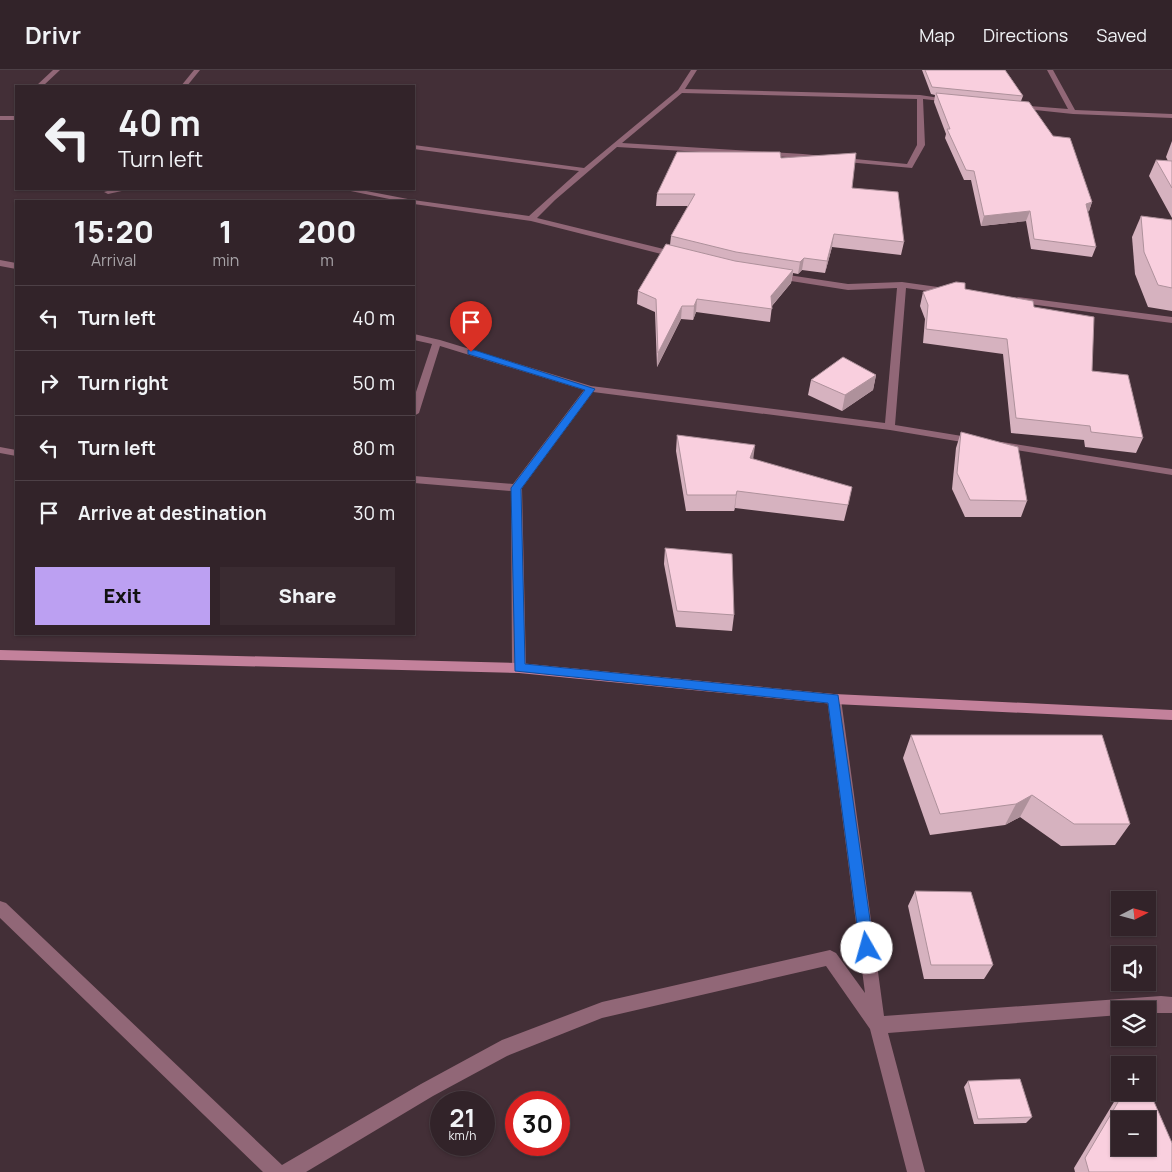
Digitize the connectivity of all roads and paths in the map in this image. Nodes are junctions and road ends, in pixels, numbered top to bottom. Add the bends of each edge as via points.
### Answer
1 (57, 70) edge
2 (197, 70) edge
3 (694, 70) edge
4 (1050, 70) edge
5 (41, 85) edge
6 (185, 85) edge
7 (680, 91) junction
8 (920, 97) junction
9 (958, 101) edge
10 (1006, 106) edge
11 (15, 109) edge
12 (1073, 112) junction
13 (1172, 116) edge
14 (3, 118) edge
15 (614, 144) junction
16 (415, 147) edge
17 (585, 170) junction
18 (109, 190) edge
19 (121, 190) edge
20 (350, 190) edge
21 (402, 200) edge
22 (415, 202) edge
23 (531, 219) junction
24 (686, 258) edge
25 (0, 263) edge
26 (15, 266) edge
27 (763, 274) edge
28 (902, 285) junction
29 (960, 293) edge
30 (1008, 299) edge
31 (1172, 320) edge
32 (415, 337) edge
33 (437, 342) junction
34 (590, 389) junction
35 (415, 410) edge
36 (890, 427) junction
37 (0, 450) edge
38 (15, 453) edge
39 (1172, 472) edge
40 (415, 479) edge
41 (516, 488) junction
42 (0, 655) edge
43 (519, 668) junction
44 (834, 699) junction
45 (1172, 715) edge
46 (0, 908) edge
47 (1172, 1005) edge
48 (877, 1025) junction
49 (276, 1172) edge
50 (288, 1172) edge
51 (916, 1172) edge

1 - 5 street
2 - 6 street
3 - 7 street
4 - 12 street
7 - 8 street
7 - 15 street
8 - 9 street
8 - 15 street via 921,145 909,166
10 - 12 street
11 - 14 street
12 - 13 street
15 - 17 street
16 - 17 street
17 - 23 street
18 - 19 street
20 - 21 street
22 - 23 street
23 - 24 street
25 - 26 street
27 - 28 street via 848,287
28 - 29 street
28 - 36 street
30 - 31 street
32 - 33 street
33 - 34 street
33 - 35 street
34 - 36 street
34 - 41 street
36 - 39 street
37 - 38 street
40 - 41 street
41 - 43 street
42 - 43 main road
43 - 44 main road
44 - 45 main road
44 - 48 street
46 - 49 street
47 - 48 street
48 - 50 street via 830,958 602,1010 502,1049
48 - 51 street

